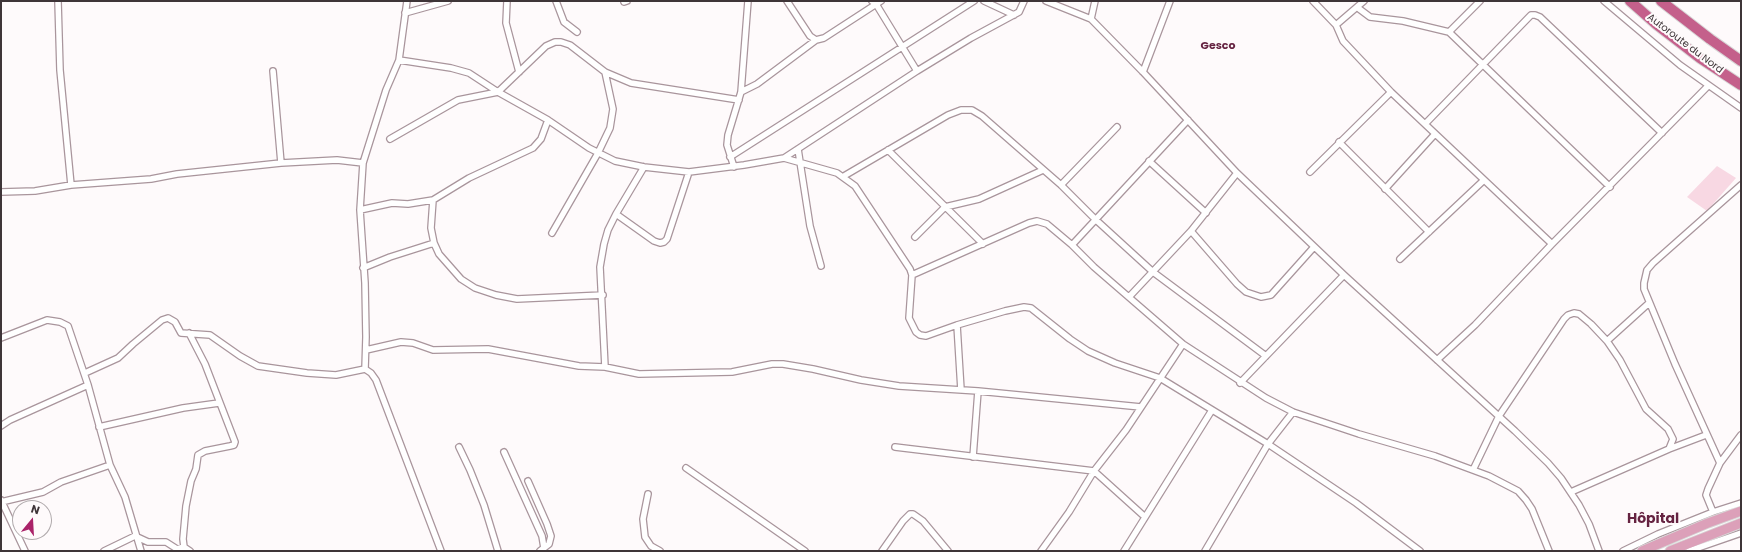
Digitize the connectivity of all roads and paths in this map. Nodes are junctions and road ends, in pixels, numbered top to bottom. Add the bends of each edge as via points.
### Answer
1 (58, 1) edge
2 (407, 1) edge
3 (448, 1) edge
4 (507, 1) edge
5 (556, 1) edge
6 (748, 1) edge
7 (787, 1) edge
8 (974, 1) edge
9 (984, 1) edge
10 (1024, 1) edge
11 (1046, 1) edge
12 (1095, 1) edge
13 (1170, 1) edge
14 (1313, 1) edge
15 (1364, 1) edge
16 (1480, 1) edge
17 (1604, 1) edge
18 (1630, 1) edge
19 (1661, 1) edge
20 (876, 2) edge
21 (1358, 8) junction
22 (406, 13) junction
23 (1014, 15) junction
24 (1091, 19) junction
25 (1336, 25) junction
26 (577, 32) dead end
27 (1449, 32) junction
28 (816, 40) junction
29 (902, 48) junction
30 (399, 60) junction
31 (1741, 61) edge
32 (1482, 64) junction
33 (273, 71) dead end
34 (518, 72) junction
35 (605, 72) junction
36 (917, 72) junction
37 (1143, 72) junction
38 (1741, 85) edge
39 (1708, 86) junction
40 (498, 92) junction
41 (741, 92) junction
42 (1391, 92) junction
43 (739, 100) junction
44 (1741, 108) edge
45 (548, 120) junction
46 (1188, 120) junction
47 (1426, 124) junction
48 (1117, 127) dead end
49 (1435, 134) junction
50 (1662, 134) junction
51 (390, 139) dead end
52 (1339, 142) junction
53 (798, 149) junction
54 (888, 150) junction
55 (598, 153) junction
56 (730, 157) junction
57 (784, 158) junction
58 (1149, 161) junction
59 (363, 162) junction
60 (801, 162) junction
61 (281, 163) junction
62 (734, 167) junction
63 (644, 168) junction
64 (1043, 170) junction
65 (689, 172) junction
66 (1310, 172) dead end
67 (1237, 173) junction
68 (844, 176) junction
69 (1484, 180) junction
70 (71, 185) junction
71 (1061, 185) junction
72 (1741, 185) edge
73 (1610, 187) junction
74 (1385, 189) junction
75 (1, 192) edge
76 (433, 200) junction
77 (945, 207) junction
78 (360, 210) junction
79 (1206, 213) junction
80 (616, 214) junction
81 (1096, 219) junction
82 (1191, 231) junction
83 (1429, 232) junction
84 (552, 233) dead end
85 (915, 238) dead end
86 (434, 243) junction
87 (983, 244) junction
88 (1552, 244) junction
89 (1072, 245) junction
90 (1314, 247) junction
91 (1400, 259) dead end
92 (821, 266) dead end
93 (363, 268) junction
94 (1153, 272) junction
95 (912, 275) junction
96 (1344, 275) junction
97 (603, 295) junction
98 (1129, 297) junction
99 (1649, 303) junction
100 (958, 325) junction
101 (189, 333) junction
102 (1, 338) edge
103 (1607, 341) junction
104 (1182, 344) junction
105 (366, 350) junction
106 (1266, 356) junction
107 (1437, 360) junction
108 (605, 367) junction
109 (365, 369) junction
110 (84, 373) junction
111 (1160, 378) junction
112 (1240, 383) junction
113 (88, 385) junction
114 (961, 390) junction
115 (978, 391) junction
116 (220, 403) junction
117 (1141, 407) junction
118 (1212, 410) junction
119 (1293, 412) junction
120 (1499, 416) junction
121 (1, 426) edge
122 (99, 427) junction
123 (1706, 435) junction
124 (1741, 436) edge
125 (1268, 444) junction
126 (459, 446) dead end
127 (895, 447) dead end
128 (1669, 449) junction
129 (504, 452) dead end
130 (973, 457) junction
131 (1720, 463) junction
132 (110, 465) junction
133 (686, 468) dead end
134 (1473, 470) junction
135 (1094, 471) junction
136 (528, 481) dead end
137 (1570, 492) junction
138 (648, 494) dead end
139 (1, 501) edge
140 (1741, 503) edge
141 (1741, 511) edge
142 (1713, 512) junction
143 (1145, 517) junction
144 (1741, 523) edge
145 (1741, 533) edge
146 (135, 536) junction
147 (184, 547) junction
148 (542, 550) edge
149 (25, 551) edge
150 (104, 551) edge
151 (141, 551) edge
152 (190, 551) edge
153 (440, 551) edge
154 (498, 551) edge
155 (660, 551) edge
156 (805, 551) edge
157 (882, 551) edge
158 (948, 551) edge
159 (1041, 551) edge
160 (1124, 551) edge
161 (1204, 551) edge
162 (1420, 551) edge
163 (1549, 551) edge
164 (1599, 551) edge
165 (1623, 551) edge
166 (1642, 551) edge
167 (1670, 551) edge
168 (1690, 551) edge

1 - 70 street via 60,70
2 - 22 street
3 - 22 street
4 - 34 street via 506,23
5 - 26 street via 564,22
6 - 41 street
7 - 28 street via 810,36
8 - 29 street
9 - 23 street
10 - 23 street via 1019,12
11 - 24 street
12 - 24 street
13 - 37 street
14 - 25 street
15 - 21 street
16 - 27 street
17 - 39 street
18 - 38 highway, Autoroute du Nord via 1700,58
19 - 31 highway, Autoroute du Nord
20 - 28 street via 824,38
20 - 29 street
21 - 25 street
21 - 27 street via 1370,17
22 - 30 street
23 - 36 street
24 - 37 street
25 - 42 street via 1344,40
27 - 32 street
28 - 41 street
29 - 36 street
29 - 56 street
30 - 40 street via 463,70
30 - 59 street via 386,90
32 - 47 street
32 - 50 street via 1531,15 1536,14
32 - 73 street
33 - 61 street
34 - 35 street via 546,46 561,42 575,48
34 - 40 street
35 - 43 street via 637,85
35 - 55 street via 613,109 610,128
36 - 53 street
37 - 46 street
39 - 44 street
39 - 50 street
40 - 45 street
40 - 51 street via 458,100
41 - 43 street
42 - 47 street
42 - 52 street
43 - 56 street via 728,135
45 - 55 street
45 - 76 street via 541,139 533,148 469,178
46 - 58 street
46 - 67 street
47 - 49 street
48 - 71 street
49 - 69 street
49 - 74 street
50 - 73 street
52 - 66 street
52 - 74 street
53 - 57 street
53 - 60 street
54 - 64 street via 948,114 968,109 982,116
54 - 68 street
54 - 77 street
55 - 63 street via 615,161
55 - 84 street
56 - 62 street
57 - 60 street
57 - 62 street
58 - 79 street
58 - 81 street
59 - 61 street via 337,160
59 - 78 street
60 - 68 street
60 - 92 street via 810,226
61 - 70 street via 151,179
62 - 65 street
63 - 65 street
63 - 80 street
64 - 71 street
64 - 77 street via 979,199
65 - 80 street via 664,242 654,241
67 - 79 street
67 - 90 street
68 - 95 street via 855,186 875,215
69 - 83 street
69 - 88 street
70 - 75 street via 35,191
71 - 81 street
72 - 99 street via 1653,262 1647,270 1644,283
73 - 88 street
74 - 83 street
76 - 78 street via 408,204 392,203
76 - 86 street via 431,228
77 - 85 street
77 - 87 street
78 - 93 street
79 - 82 street
80 - 97 street via 608,230 600,267
81 - 89 street
81 - 94 street
82 - 90 street via 1246,292 1261,297 1271,294
82 - 94 street
83 - 91 street
86 - 93 street
86 - 97 street via 439,254 461,278 475,288 496,295 517,299
87 - 89 street via 1037,221 1047,224
87 - 95 street
88 - 107 street via 1475,325
89 - 98 street
90 - 96 street
93 - 105 street
94 - 98 street
94 - 106 street
95 - 100 street via 909,318 916,332 926,336
96 - 106 street
96 - 107 street
97 - 108 street
98 - 104 street
99 - 103 street
99 - 123 street
100 - 111 street via 1005,311 1031,308 1088,351
100 - 114 street
101 - 109 street via 210,335 258,366 336,375
101 - 110 street via 181,333 171,319 162,320 118,358
101 - 116 street via 205,364
102 - 110 street via 47,320 60,322 68,326
103 - 120 street via 1579,314 1574,312 1568,315
103 - 128 street via 1646,410 1672,435
104 - 111 street
104 - 112 street
105 - 108 street via 407,342 433,350 488,349 580,366
105 - 109 street
106 - 112 street
107 - 120 street
108 - 114 street via 639,374 732,372 783,364 881,384
109 - 153 street via 376,380
110 - 113 street
111 - 117 street
111 - 118 street
112 - 119 street
113 - 121 street
113 - 122 street
114 - 115 street
115 - 117 street
115 - 130 street
116 - 122 street via 183,408
116 - 147 street via 235,442 234,445 198,455 186,506 182,539
117 - 135 street
118 - 125 street
118 - 143 street
119 - 125 street
119 - 134 street via 1359,434 1407,446
120 - 134 street
120 - 137 street via 1548,463
122 - 132 street
123 - 128 street
123 - 131 street
124 - 131 street
125 - 161 street
125 - 162 street via 1356,503
126 - 154 street via 484,505
127 - 130 street
128 - 137 street
129 - 148 street via 542,536
130 - 135 street
131 - 142 street via 1706,495
132 - 139 street via 61,482 42,492
132 - 146 street via 125,497
133 - 156 street
134 - 163 street via 1506,484 1526,500
135 - 143 street
135 - 159 street
136 - 148 street via 550,536 550,542
137 - 164 street via 1589,524
138 - 155 street via 643,519 645,537 651,546
139 - 149 street
140 - 142 street
141 - 166 main road
142 - 165 street
143 - 160 street
144 - 167 main road
145 - 168 street
146 - 147 street via 148,542 166,542 177,549
146 - 150 street
146 - 151 street
147 - 152 street
157 - 158 street via 903,521 913,514 923,520

